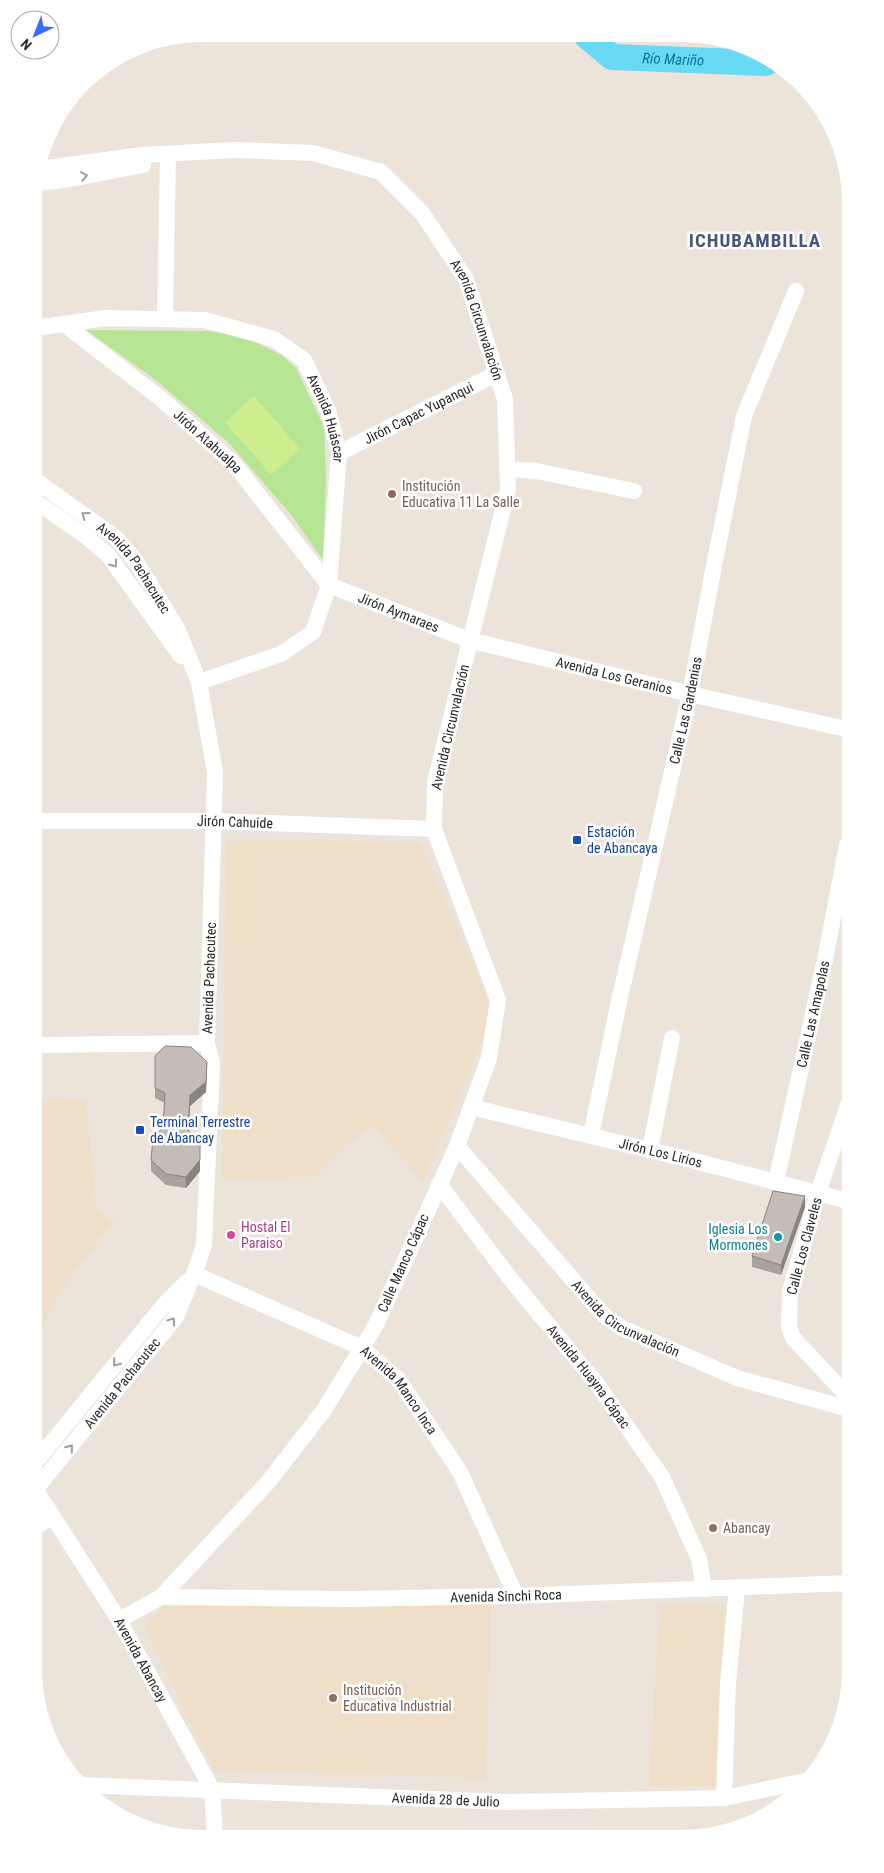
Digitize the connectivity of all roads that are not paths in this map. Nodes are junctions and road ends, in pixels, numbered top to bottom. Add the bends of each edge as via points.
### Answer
1 (168, 154) junction
2 (47, 168) edge
3 (44, 182) edge
4 (796, 291) dead end
5 (165, 319) junction
6 (64, 324) junction
7 (43, 327) edge
8 (496, 374) junction
9 (339, 453) junction
10 (507, 469) junction
11 (43, 486) edge
12 (634, 491) dead end
13 (43, 507) edge
14 (328, 585) junction
15 (470, 640) junction
16 (199, 682) junction
17 (690, 694) junction
18 (842, 728) edge
19 (43, 820) edge
20 (214, 821) junction
21 (434, 829) junction
22 (842, 874) edge
23 (672, 1038) dead end
24 (207, 1043) junction
25 (42, 1045) edge
26 (471, 1107) junction
27 (841, 1124) edge
28 (591, 1135) junction
29 (457, 1146) junction
30 (650, 1150) junction
31 (776, 1182) junction
32 (439, 1184) junction
33 (818, 1193) junction
34 (841, 1199) edge
35 (194, 1274) junction
36 (362, 1348) junction
37 (841, 1389) edge
38 (841, 1407) edge
39 (42, 1454) edge
40 (42, 1481) edge
41 (42, 1508) edge
42 (45, 1521) edge
43 (841, 1583) edge
44 (737, 1588) junction
45 (704, 1589) junction
46 (516, 1596) junction
47 (161, 1597) junction
48 (119, 1620) junction
49 (795, 1783) edge
50 (91, 1785) edge
51 (212, 1789) junction
52 (724, 1798) junction
53 (215, 1830) edge

1 - 2 street, Avenida Circunvalación
3 -> 1 street via 145,165
1 - 5 street
1 - 8 street, Avenida Circunvalación via 234,150 314,153 382,172 422,213 466,279
4 - 17 street, Calle Las Gardenias via 744,416
5 - 6 street, Avenida Huáscar via 105,318
5 - 9 street, Avenida Huáscar via 205,320 274,339 304,360 328,410
6 - 7 street, Avenida Huáscar
6 - 14 street, Jirón Atahualpa via 160,398 234,464
8 - 9 street, Jirón Capac Yupanqui
8 - 10 street, Avenida Circunvalación via 504,399
9 - 14 street, Avenida Huáscar
10 - 12 street via 536,471
10 - 15 street, Avenida Circunvalación via 508,489
16 -> 11 street, Avenida Pachacutec via 177,628 135,560 116,538
13 -> 16 street, Avenida Pachacutec via 108,555
14 - 15 street, Jirón Aymaraes
14 - 16 street, Avenida Huáscar via 313,632 281,654
15 - 17 street, Avenida Los Geranios
15 - 21 street, Avenida Circunvalación via 435,782
16 - 20 street, Avenida Pachacutec via 215,772
17 - 18 street, Avenida Los Geranios
17 - 28 street, Calle Las Gardenias
19 - 20 street, Jirón Cahuide
20 - 21 street, Jirón Cahuide
20 - 24 street, Avenida Pachacutec
21 - 26 street, Calle Manco Cápac via 498,1000 489,1058
22 - 31 street, Calle Las Amapolas
23 - 30 street
24 - 25 street
24 - 35 street, Avenida Pachacutec via 212,1064 208,1174 204,1245
26 - 28 street, Jirón Los Lirios
26 - 29 street, Calle Manco Cápac
27 - 33 street, Calle Los Claveles
28 - 30 street, Jirón Los Lirios
29 - 32 street, Calle Manco Cápac
29 - 38 street, Avenida Circunvalación via 592,1302 622,1328 737,1378
30 - 31 street, Jirón Los Lirios
31 - 33 street, Jirón Los Lirios
32 - 36 street, Calle Manco Cápac via 376,1325
32 - 45 street, Avenida Huayna Cápac via 509,1277 597,1384 662,1477 699,1559
33 - 34 street, Jirón Los Lirios
33 - 37 street, Calle Los Claveles via 790,1291 789,1328 792,1338
35 - 36 street, Avenida Manco Inca
35 -> 39 street, Avenida Pachacutec via 163,1306
40 -> 35 street, Avenida Pachacutec via 176,1316
36 - 46 street, Avenida Manco Inca via 398,1379 460,1472
36 - 47 street, Calle Manco Cápac via 324,1410 268,1481
41 - 42 street, Avenida Abancay
42 - 48 street, Avenida Abancay
43 - 44 street, Avenida Sinchi Roca
44 - 45 street, Avenida Sinchi Roca
44 - 52 street via 728,1684
45 - 46 street, Avenida Sinchi Roca
46 - 47 street, Avenida Sinchi Roca via 350,1599
47 - 48 street, Calle Manco Cápac
48 - 51 street, Avenida Abancay
49 - 52 street, Avenida 28 de Julio
50 - 51 street, Avenida 28 de Julio
51 - 52 street, Avenida 28 de Julio via 506,1802
51 - 53 street, Avenida Abancay

